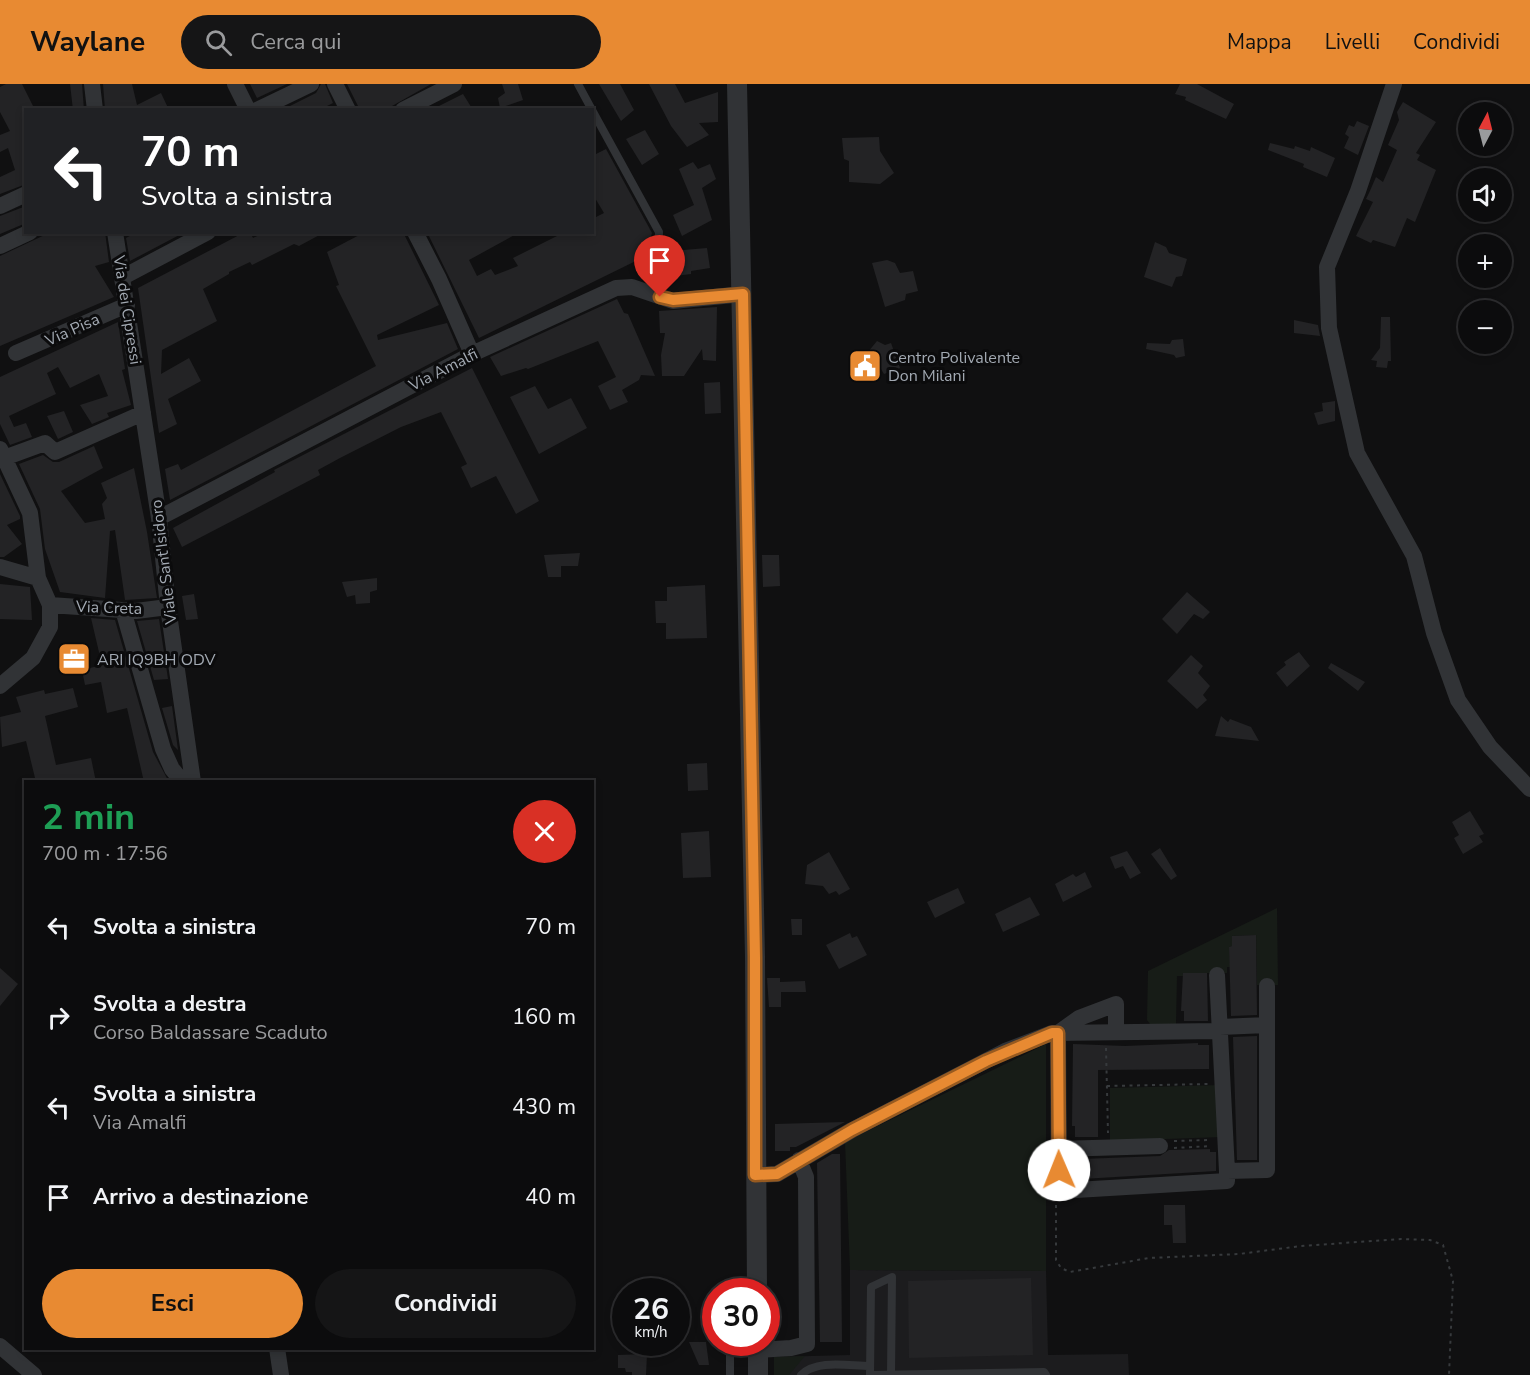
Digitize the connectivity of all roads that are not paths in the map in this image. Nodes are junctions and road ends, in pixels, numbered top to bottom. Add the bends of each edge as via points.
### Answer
1 (92, 84) edge
2 (235, 84) edge
3 (310, 84) edge
4 (335, 84) edge
5 (454, 84) edge
6 (578, 84) edge
7 (737, 84) edge
8 (1394, 84) edge
9 (95, 108) edge
10 (247, 108) edge
11 (261, 108) edge
12 (347, 108) edge
13 (407, 108) edge
14 (591, 108) edge
15 (594, 114) edge
16 (24, 195) edge
17 (0, 206) edge
18 (26, 234) edge
19 (204, 234) edge
20 (416, 234) edge
21 (116, 238) edge
22 (0, 246) edge
23 (123, 277) junction
24 (648, 293) junction
25 (743, 294) junction
26 (127, 305) junction
27 (16, 354) dead end
28 (472, 354) junction
29 (138, 378) joint
30 (143, 413) junction
31 (2, 453) edge
32 (159, 518) junction
33 (0, 567) edge
34 (38, 578) junction
35 (50, 605) junction
36 (168, 607) junction
37 (123, 610) junction
38 (0, 686) edge
39 (181, 780) edge
40 (193, 780) edge
41 (1530, 789) edge
42 (1217, 975) dead end
43 (1267, 986) dead end
44 (1267, 1025) junction
45 (1220, 1029) junction
46 (1116, 1031) junction
47 (1058, 1033) junction
48 (1168, 1145) road end
49 (1059, 1149) junction
50 (799, 1160) junction
51 (1227, 1171) junction
52 (755, 1175) junction
53 (757, 1278) edge
54 (0, 1346) edge
55 (780, 1347) edge
56 (277, 1350) edge
57 (730, 1356) edge
58 (758, 1356) edge
59 (870, 1372) edge
60 (891, 1374) edge
61 (34, 1375) edge
62 (281, 1375) edge
63 (730, 1375) edge
64 (758, 1375) edge
65 (801, 1375) edge
66 (1046, 1375) edge

1 - 9 street
2 - 10 street
3 - 11 street
4 - 12 street
5 - 13 street
6 - 14 lane
7 - 25 street
8 - 41 street via 1327,267 1329,328 1357,453 1414,556 1434,633 1458,700 1490,747
15 - 24 lane via 659,232 657,271
16 - 17 street
18 - 22 street
19 - 23 street
20 - 28 street
21 - 23 street, Via dei Cipressi
23 - 26 street, Via dei Cipressi
24 - 25 street, Via Amalfi via 673,300
24 - 28 street, Via Amalfi via 632,287 616,288
25 - 52 street
26 - 27 street, Via Pisa
26 - 29 street, Via dei Cipressi
28 - 32 street, Via Amalfi
29 - 30 street, Viale Sant'Isidoro
30 - 31 street via 55,452 45,442
30 - 32 street, Viale Sant'Isidoro
31 - 34 street via 30,513
32 - 36 street, Viale Sant'Isidoro
33 - 34 street
34 - 35 street
35 - 37 street, Via Creta
35 - 38 street via 50,627 33,658
36 - 37 street, Via Creta
36 - 40 street, Viale Sant'Isidoro
37 - 39 street via 163,749
42 - 45 street
43 - 44 street
44 - 45 street
44 - 51 street via 1267,1170
45 - 46 street
45 - 51 street
46 - 47 street
46 - 47 street via 1116,1004 1080,1018
47 - 49 street
47 - 50 street via 1005,1051
48 - 49 street
49 - 51 street via 1059,1191 1227,1181
50 - 52 street via 777,1174
50 - 55 street via 806,1177 807,1344
52 - 53 street
54 - 61 street
56 - 62 street
57 - 63 lane
58 - 64 street
59 - 60 lane
59 - 60 lane via 871,1287 892,1277
59 - 65 lane via 818,1366
60 - 66 lane

